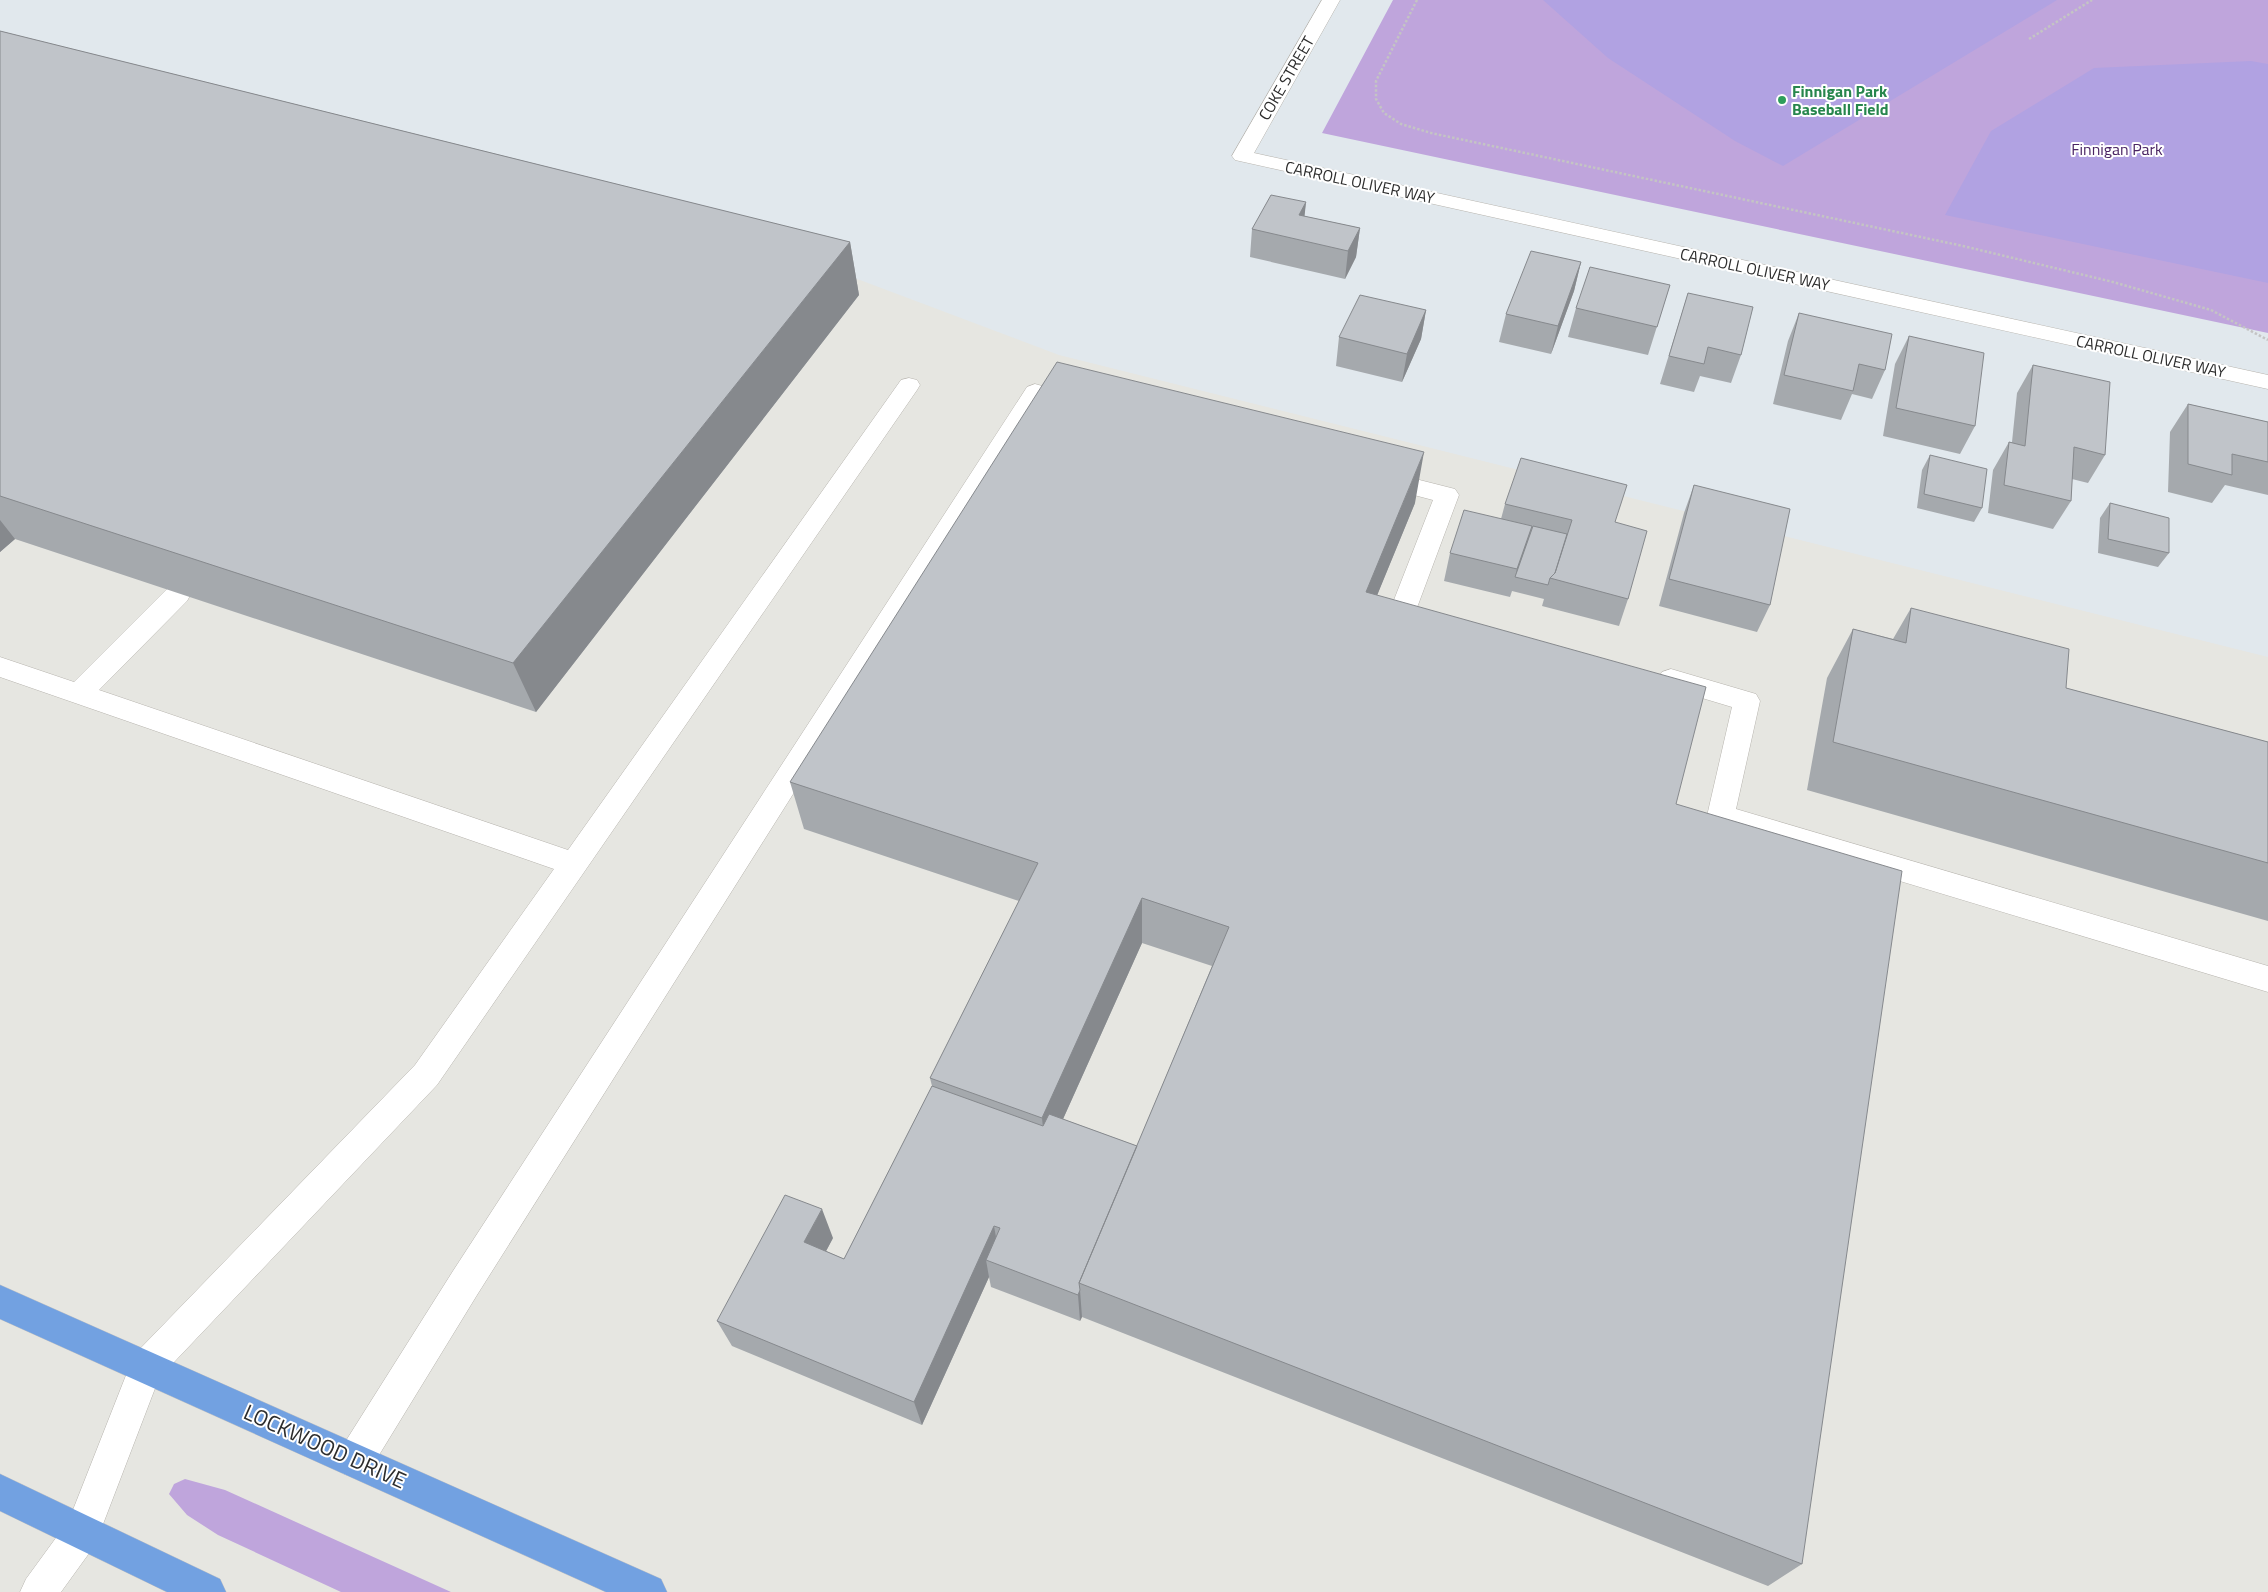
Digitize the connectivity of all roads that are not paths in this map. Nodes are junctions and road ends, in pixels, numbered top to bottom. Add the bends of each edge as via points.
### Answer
1 (1331, 0) edge
2 (1242, 156) joint
3 (2268, 382) edge
4 (909, 385) dead end
5 (1102, 409) edge
6 (1360, 473) edge
7 (178, 594) edge
8 (1405, 605) edge
9 (0, 667) edge
10 (1652, 674) edge
11 (79, 694) junction
12 (574, 864) junction
13 (2268, 979) edge
14 (0, 1302) edge
15 (146, 1367) junction
16 (355, 1460) junction
17 (0, 1492) edge
18 (82, 1532) junction
19 (39, 1592) edge
20 (207, 1592) edge
21 (648, 1592) edge

1 - 2 street, COKE STREET
2 - 3 street, CARROLL OLIVER WAY
4 - 12 street
5 - 16 street via 1035,392
6 - 8 street via 1447,494
7 - 11 street
9 - 11 street
10 - 13 street via 1747,701 1722,816
11 - 12 street
12 - 15 street via 426,1075
14 - 15 main road, LOCKWOOD DRIVE
15 - 16 main road, LOCKWOOD DRIVE
15 - 18 street
16 - 21 main road, LOCKWOOD DRIVE
17 - 18 main road
18 - 19 street
18 - 20 main road

